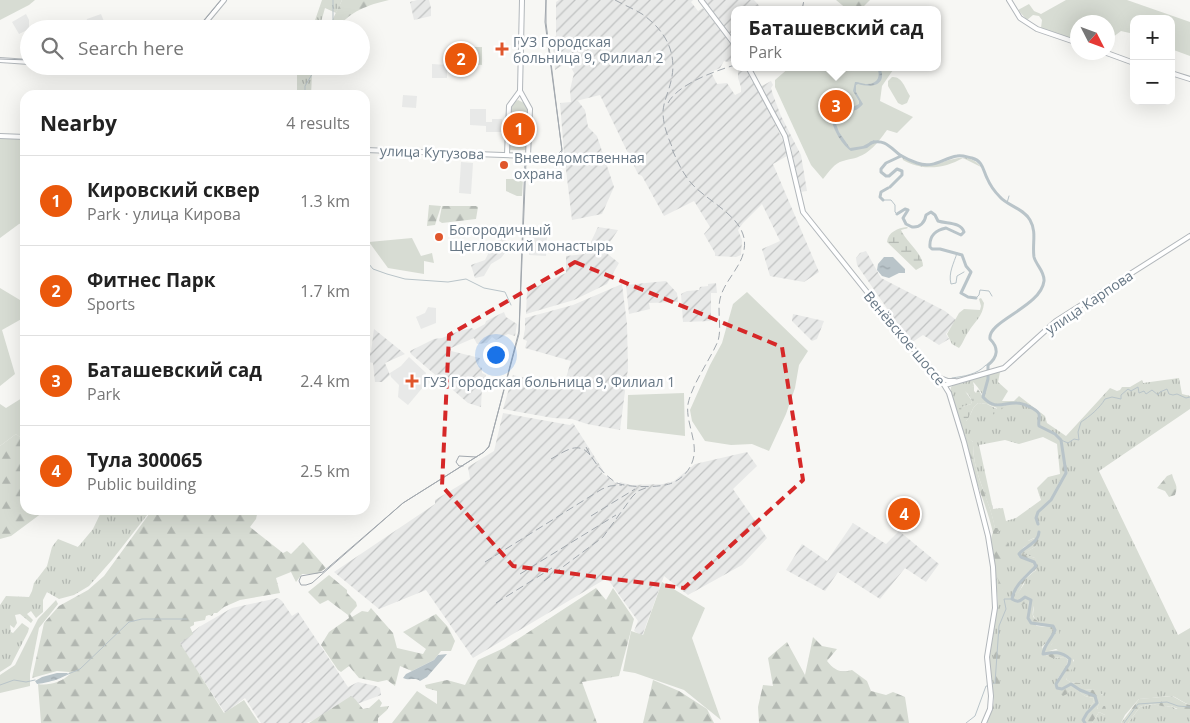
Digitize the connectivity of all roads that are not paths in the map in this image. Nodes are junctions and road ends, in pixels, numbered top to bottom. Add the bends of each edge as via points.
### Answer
1 (224, 0) edge
2 (522, 0) edge
3 (701, 0) edge
4 (1010, 0) edge
5 (207, 20) edge
6 (731, 40) edge
7 (1070, 40) edge
8 (1115, 55) edge
9 (1115, 56) edge
10 (0, 60) edge
11 (1130, 60) edge
12 (20, 61) edge
13 (1130, 61) edge
14 (750, 71) edge
15 (1175, 75) edge
16 (1190, 80) edge
17 (520, 91) junction
18 (515, 99) junction
19 (528, 104) junction
20 (0, 136) edge
21 (20, 137) edge
22 (370, 150) edge
23 (507, 154) junction
24 (1190, 236) edge
25 (956, 382) junction
26 (947, 383) junction
27 (949, 393) junction
28 (984, 723) edge

1 - 5 main road
2 - 17 main road
3 - 6 main road
4 - 7 main road via 1022,17 1039,30
8 - 11 main road
9 - 13 main road
10 - 12 main road
14 - 26 main road, Венёвское шоссе via 785,136 803,212 904,338
15 - 16 main road
17 - 18 main road
17 - 19 main road
18 - 19 main road via 522,99
18 - 23 main road via 509,108
19 - 23 main road, улица Кутузова via 528,156
20 - 21 main road
22 - 23 main road, улица Кутузова
24 - 25 main road, улица Карпова via 1056,321 1007,366
25 - 26 main road, улица Карпова
25 - 27 main road
26 - 27 main road, Венёвское шоссе
27 - 28 main road, Венёвское шоссе via 978,494 993,567 994,608 986,657 991,696

